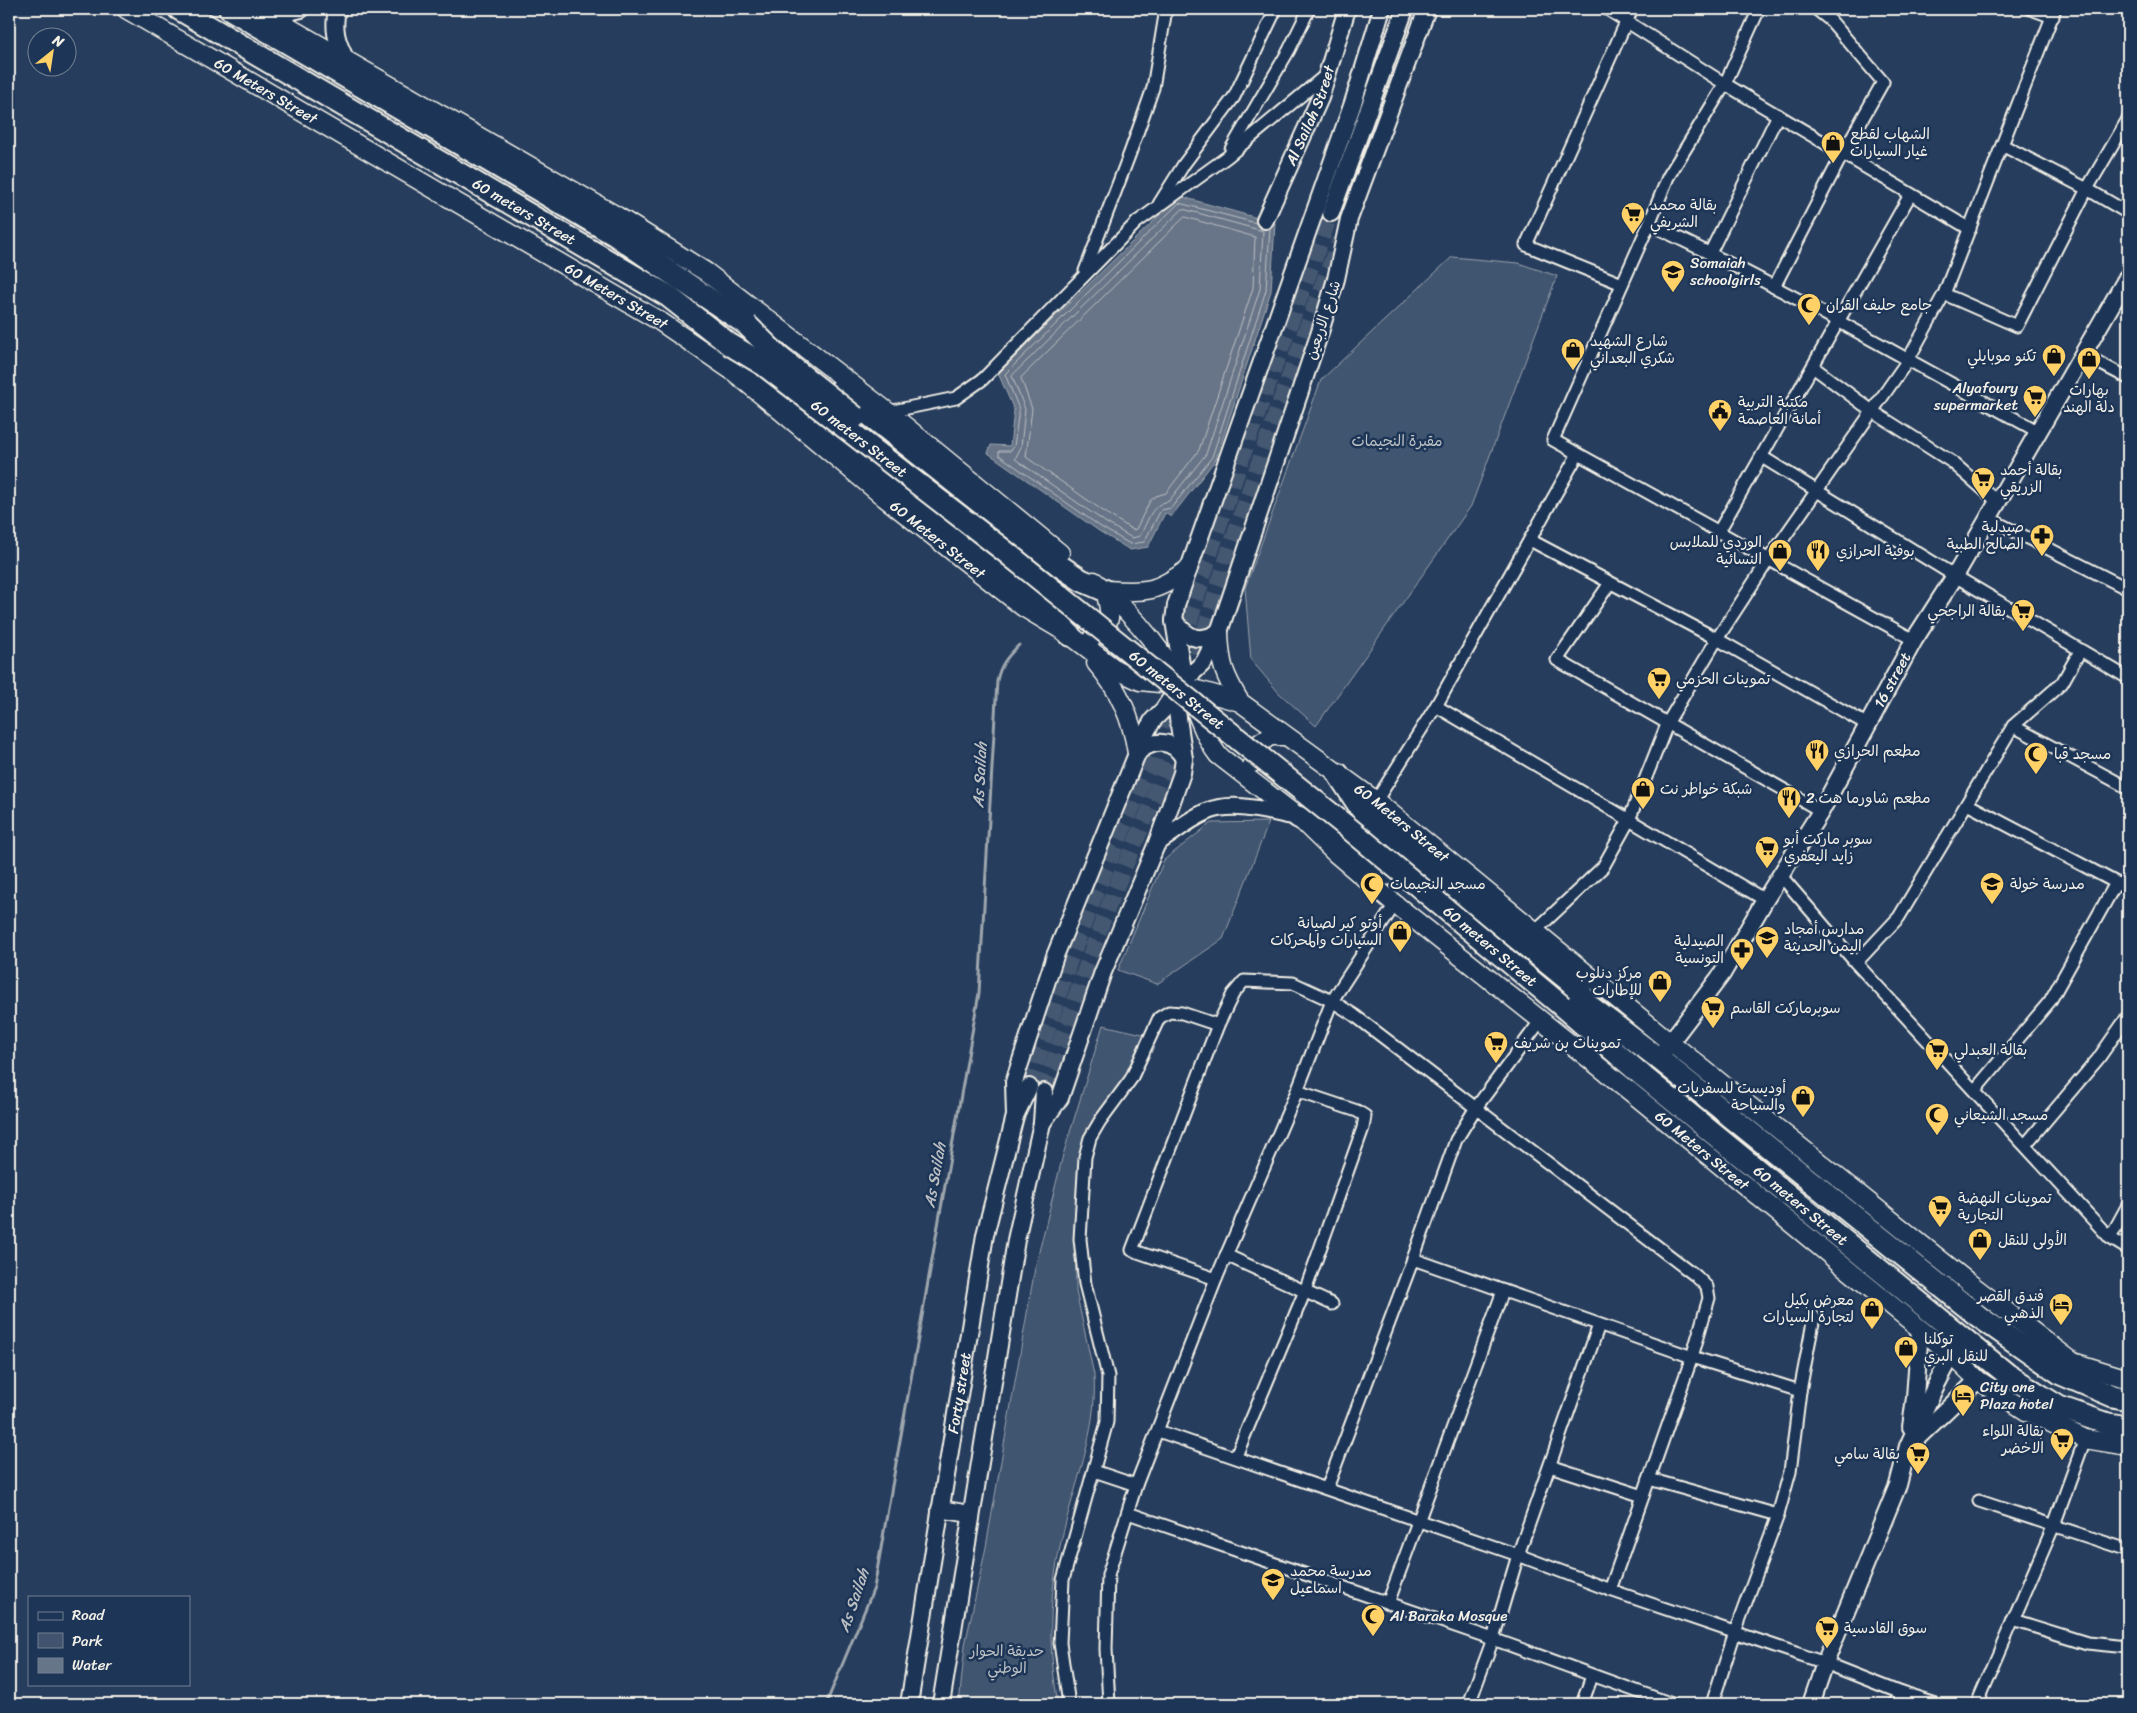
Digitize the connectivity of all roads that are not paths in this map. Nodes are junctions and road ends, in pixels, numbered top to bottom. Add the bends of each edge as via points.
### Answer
1 (126, 9) edge
2 (179, 9) edge
3 (230, 9) edge
4 (301, 9) edge
5 (337, 9) edge
6 (1166, 9) edge
7 (1276, 9) edge
8 (1309, 9) edge
9 (1348, 9) edge
10 (1382, 9) edge
11 (1405, 9) edge
12 (1427, 9) edge
13 (1607, 9) edge
14 (1632, 9) edge
15 (1759, 9) edge
16 (1816, 9) edge
17 (2031, 9) edge
18 (262, 12) edge
19 (2054, 13) edge
20 (1627, 21) junction
21 (346, 60) junction
22 (1328, 73) junction
23 (1725, 84) junction
24 (1353, 103) junction
25 (1778, 116) junction
26 (2128, 120) edge
27 (2002, 145) junction
28 (1843, 153) junction
29 (1227, 157) junction
30 (2087, 189) junction
31 (1910, 195) junction
32 (1157, 208) junction
33 (2128, 213) edge
34 (1265, 220) dead end
35 (1649, 224) junction
36 (1970, 229) junction
37 (1710, 253) junction
38 (1083, 276) junction
39 (2128, 276) edge
40 (1622, 284) junction
41 (1774, 287) junction
42 (1944, 294) junction
43 (1839, 321) junction
44 (747, 326) junction
45 (729, 344) junction
46 (2084, 355) junction
47 (1908, 360) junction
48 (1813, 368) junction
49 (2128, 378) edge
50 (1872, 411) junction
51 (888, 412) junction
52 (2039, 432) junction
53 (1578, 454) junction
54 (1762, 457) junction
55 (1817, 492) junction
56 (1997, 501) junction
57 (1988, 518) junction
58 (1719, 531) junction
59 (1530, 540) junction
60 (1769, 559) junction
61 (1188, 569) junction
62 (1955, 576) junction
63 (1610, 583) junction
64 (2127, 587) edge
65 (1104, 590) junction
66 (1174, 621) junction
67 (1219, 632) junction
68 (1070, 635) junction
69 (1717, 639) junction
70 (1914, 640) junction
71 (2080, 651) junction
72 (2128, 678) edge
73 (1180, 685) junction
74 (1240, 702) junction
75 (1436, 706) junction
76 (1668, 722) junction
77 (1868, 725) junction
78 (2013, 726) junction
79 (1285, 736) junction
80 (1137, 753) junction
81 (1184, 759) junction
82 (1338, 774) junction
83 (1259, 785) junction
84 (2128, 788) edge
85 (1376, 801) junction
86 (1966, 804) junction
87 (1821, 811) junction
88 (1298, 817) junction
89 (1629, 820) junction
90 (1157, 843) junction
91 (1780, 876) junction
92 (2116, 883) junction
93 (2128, 889) edge
94 (1765, 900) junction
95 (1395, 904) junction
96 (1535, 931) junction
97 (1856, 962) junction
98 (1332, 1001) junction
99 (1574, 1006) junction
100 (2128, 1016) edge
101 (1541, 1020) junction
102 (1218, 1025) junction
103 (1664, 1050) junction
104 (1644, 1076) junction
105 (1976, 1090) junction
106 (1297, 1091) junction
107 (1476, 1108) junction
108 (1015, 1116) junction
109 (1042, 1123) junction
110 (2026, 1144) junction
111 (2128, 1205) edge
112 (2110, 1238) junction
113 (2128, 1249) edge
114 (1226, 1255) junction
115 (1413, 1259) junction
116 (1216, 1279) junction
117 (1305, 1291) junction
118 (1503, 1292) junction
119 (1332, 1304) dead end
120 (1814, 1317) dead end
121 (1599, 1325) junction
122 (1920, 1329) junction
123 (1958, 1347) junction
124 (1692, 1357) junction
125 (2128, 1379) edge
126 (1978, 1380) junction
127 (1800, 1390) junction
128 (2128, 1399) edge
129 (2128, 1427) edge
130 (1158, 1431) junction
131 (2085, 1439) junction
132 (1908, 1446) junction
133 (2128, 1446) edge
134 (1236, 1456) junction
135 (1550, 1466) junction
136 (1094, 1471) junction
137 (1649, 1479) junction
138 (1136, 1485) junction
139 (1327, 1488) junction
140 (1643, 1496) junction
141 (1979, 1501) dead end
142 (940, 1509) junction
143 (970, 1514) junction
144 (1128, 1514) junction
145 (1778, 1515) junction
146 (1419, 1520) junction
147 (2054, 1525) junction
148 (2128, 1550) edge
149 (1518, 1554) junction
150 (1610, 1590) junction
151 (1388, 1603) junction
152 (2013, 1620) junction
153 (1735, 1632) junction
154 (1493, 1640) junction
155 (2128, 1647) edge
156 (1825, 1663) junction
157 (1592, 1676) junction
158 (1900, 1693) junction
159 (909, 1704) edge
160 (941, 1704) edge
161 (1069, 1704) edge
162 (1109, 1704) edge
163 (1469, 1704) edge
164 (1582, 1704) edge
165 (1672, 1704) edge
166 (1712, 1704) edge
167 (1811, 1704) edge
168 (1895, 1704) edge
169 (1936, 1704) edge
170 (1976, 1704) edge

1 - 68 main road, 60 Meters Street via 661,322 734,372 1023,607
2 - 45 highway, 60 meters Street via 668,296
3 - 44 highway, 60 meters Street via 616,235
4 - 18 main road via 285,14
5 - 21 main road via 336,40
6 - 38 street via 1153,88
7 - 32 street via 1234,97 1184,164
8 - 29 street via 1282,63
9 - 22 main road, Al Sailah Street
10 - 24 main road
11 - 24 main road via 1331,213 1333,187 1350,129
12 - 67 main road, شارع الاربعين via 1349,219 1328,306
13 - 20 street
14 - 20 street
15 - 23 street
16 - 28 street via 1883,82
17 - 19 street
18 - 21 main road
19 - 27 street
20 - 23 street
20 - 40 street via 1526,244
21 - 51 main road via 609,211 706,272
22 - 29 street
22 - 34 main road, Al Sailah Street via 1315,110
23 - 25 street
23 - 35 street via 1668,177
24 - 61 main road
25 - 28 street
25 - 37 street
26 - 30 street
27 - 30 street
27 - 36 street
28 - 31 street
28 - 41 street
29 - 32 street
30 - 33 street
30 - 42 street via 2017,326
31 - 36 street
31 - 43 street
32 - 38 street via 1138,222
35 - 37 street
35 - 40 street
36 - 42 street
37 - 41 street
38 - 51 street via 1003,360 956,398
39 - 46 main road, 16 street
40 - 53 street via 1553,440
41 - 43 street
42 - 47 street
43 - 47 street
43 - 48 street
44 - 65 highway via 784,347 1060,566
44 - 99 highway, 60 meters Street, bridge via 778,356 1359,820
45 - 68 highway via 755,371 1035,600
45 - 99 highway, 60 meters Street, bridge via 764,364 1002,549
46 - 49 street
46 - 52 main road, 16 street
47 - 50 street
47 - 52 street
48 - 50 street
48 - 54 street
50 - 55 street
50 - 56 street via 1952,462
51 - 65 main road
52 - 56 main road, 16 street
53 - 58 street
53 - 59 street
54 - 55 street
54 - 58 street
55 - 60 street
55 - 62 street
56 - 57 main road, 16 street
57 - 62 main road, 16 street
57 - 64 street
58 - 60 street
59 - 63 street
59 - 75 street
60 - 69 street
60 - 70 street
61 - 65 main road via 1154,590
61 - 66 main road
62 - 70 main road, 16 street
62 - 71 street
63 - 69 street
63 - 76 street via 1557,660
65 - 68 main road via 1110,610 1102,631 1092,637
65 - 73 main road, 60 Meters Street via 1151,636
66 - 67 main road via 1187,635 1197,638 1208,638
66 - 73 main road via 1181,664
67 - 73 main road, شارع الاربعين via 1204,662
67 - 74 main road via 1220,658
68 - 73 main road via 1132,678
68 - 80 main road via 1102,670 1119,695 1131,723
69 - 76 street
69 - 77 street
70 - 77 main road, 16 street
71 - 72 street
71 - 78 street via 2062,684
73 - 74 main road
73 - 80 main road, شارع الاربعين via 1153,720
73 - 81 main road via 1177,712
73 - 83 main road, 60 Meters Street via 1208,742 1218,755
74 - 79 main road, 60 Meters Street
75 - 85 street
75 - 89 street
76 - 87 street
76 - 89 street
77 - 87 main road, 16 street
78 - 84 street
78 - 86 street
79 - 82 main road, 60 Meters Street
79 - 83 main road via 1270,736 1257,745 1252,762
80 - 81 main road via 1151,743 1167,743
80 - 108 main road, شارع الاربعين via 1055,956 1014,1082
81 - 90 main road
82 - 85 main road, 60 Meters Street
82 - 99 highway via 1365,815 1578,988
83 - 88 main road, 60 Meters Street
85 - 96 main road, 60 Meters Street
86 - 92 street
86 - 97 street via 1899,917
87 - 91 main road, 16 street
88 - 90 main road via 1252,809 1221,809 1208,812
88 - 95 main road, 60 Meters Street
88 - 99 highway via 1344,839 1561,1013
89 - 94 street
89 - 96 street via 1603,867
90 - 109 main road via 1106,963 1060,1098
91 - 94 main road, 16 street
91 - 97 street
92 - 93 street
92 - 105 street via 2050,1001
94 - 103 main road, 16 street via 1722,974
95 - 98 street
95 - 101 main road, 60 Meters Street
96 - 103 main road, 60 Meters Street
97 - 105 street
98 - 102 street via 1293,983 1244,981 1233,994
98 - 106 street
98 - 107 street
99 - 103 highway, 60 meters Street
99 - 104 highway, 60 meters Street
100 - 110 street via 2098,1059
101 - 107 street
101 - 122 main road, 60 Meters Street
102 - 116 street via 1132,1250
102 - 136 street via 1182,1012 1169,1012 1159,1018 1131,1079 1090,1138 1085,1157 1080,1239 1085,1284 1108,1376 1107,1422
103 - 104 main road, 16 street
103 - 125 main road, 60 Meters Street via 2073,1362
103 - 128 highway, 60 meters Street via 1978,1316 2061,1374
104 - 123 highway, 60 meters Street
105 - 110 street
106 - 114 street
106 - 117 street via 1365,1116
107 - 115 street via 1456,1140
107 - 124 street via 1707,1287 1709,1298
108 - 109 main road, Forty street via 1036,1090
108 - 142 main road, Forty street via 985,1235
109 - 143 main road, Forty street via 1016,1240
110 - 112 street
111 - 112 street
112 - 113 street
114 - 116 street
114 - 117 street
115 - 118 street
115 - 139 street
116 - 130 street
117 - 119 street
117 - 134 street
118 - 121 street
118 - 146 street
120 - 127 street
121 - 124 street
121 - 135 street
122 - 123 main road, 60 Meters Street
122 - 132 main road via 1916,1398
123 - 126 main road, 60 Meters Street
123 - 129 highway, 60 meters Street via 2059,1407 2108,1424
123 - 132 main road
124 - 127 street
124 - 137 street
126 - 131 main road, 60 Meters Street via 2026,1411
126 - 132 main road
127 - 145 street via 1790,1472
130 - 134 street
130 - 138 street
131 - 133 main road, 60 Meters Street
131 - 147 street
132 - 156 main road via 1898,1486
134 - 139 street
135 - 140 street
135 - 149 street
136 - 138 street
136 - 161 street via 1063,1580 1060,1643
137 - 140 street
137 - 145 street
138 - 144 street
139 - 146 street
140 - 150 street
141 - 147 street
142 - 143 main road
142 - 159 main road, Forty street
143 - 160 main road, Forty street
144 - 151 street
144 - 162 street via 1108,1575 1106,1649
145 - 153 street
146 - 149 street
146 - 151 street
147 - 148 street
147 - 152 street
149 - 150 street
149 - 154 street
150 - 153 street
151 - 154 street
152 - 155 street via 2087,1643
152 - 170 street
153 - 156 street
153 - 166 street
154 - 157 street
154 - 163 street
156 - 158 street
156 - 167 main road
157 - 164 street
157 - 165 street
158 - 168 street
158 - 169 street

